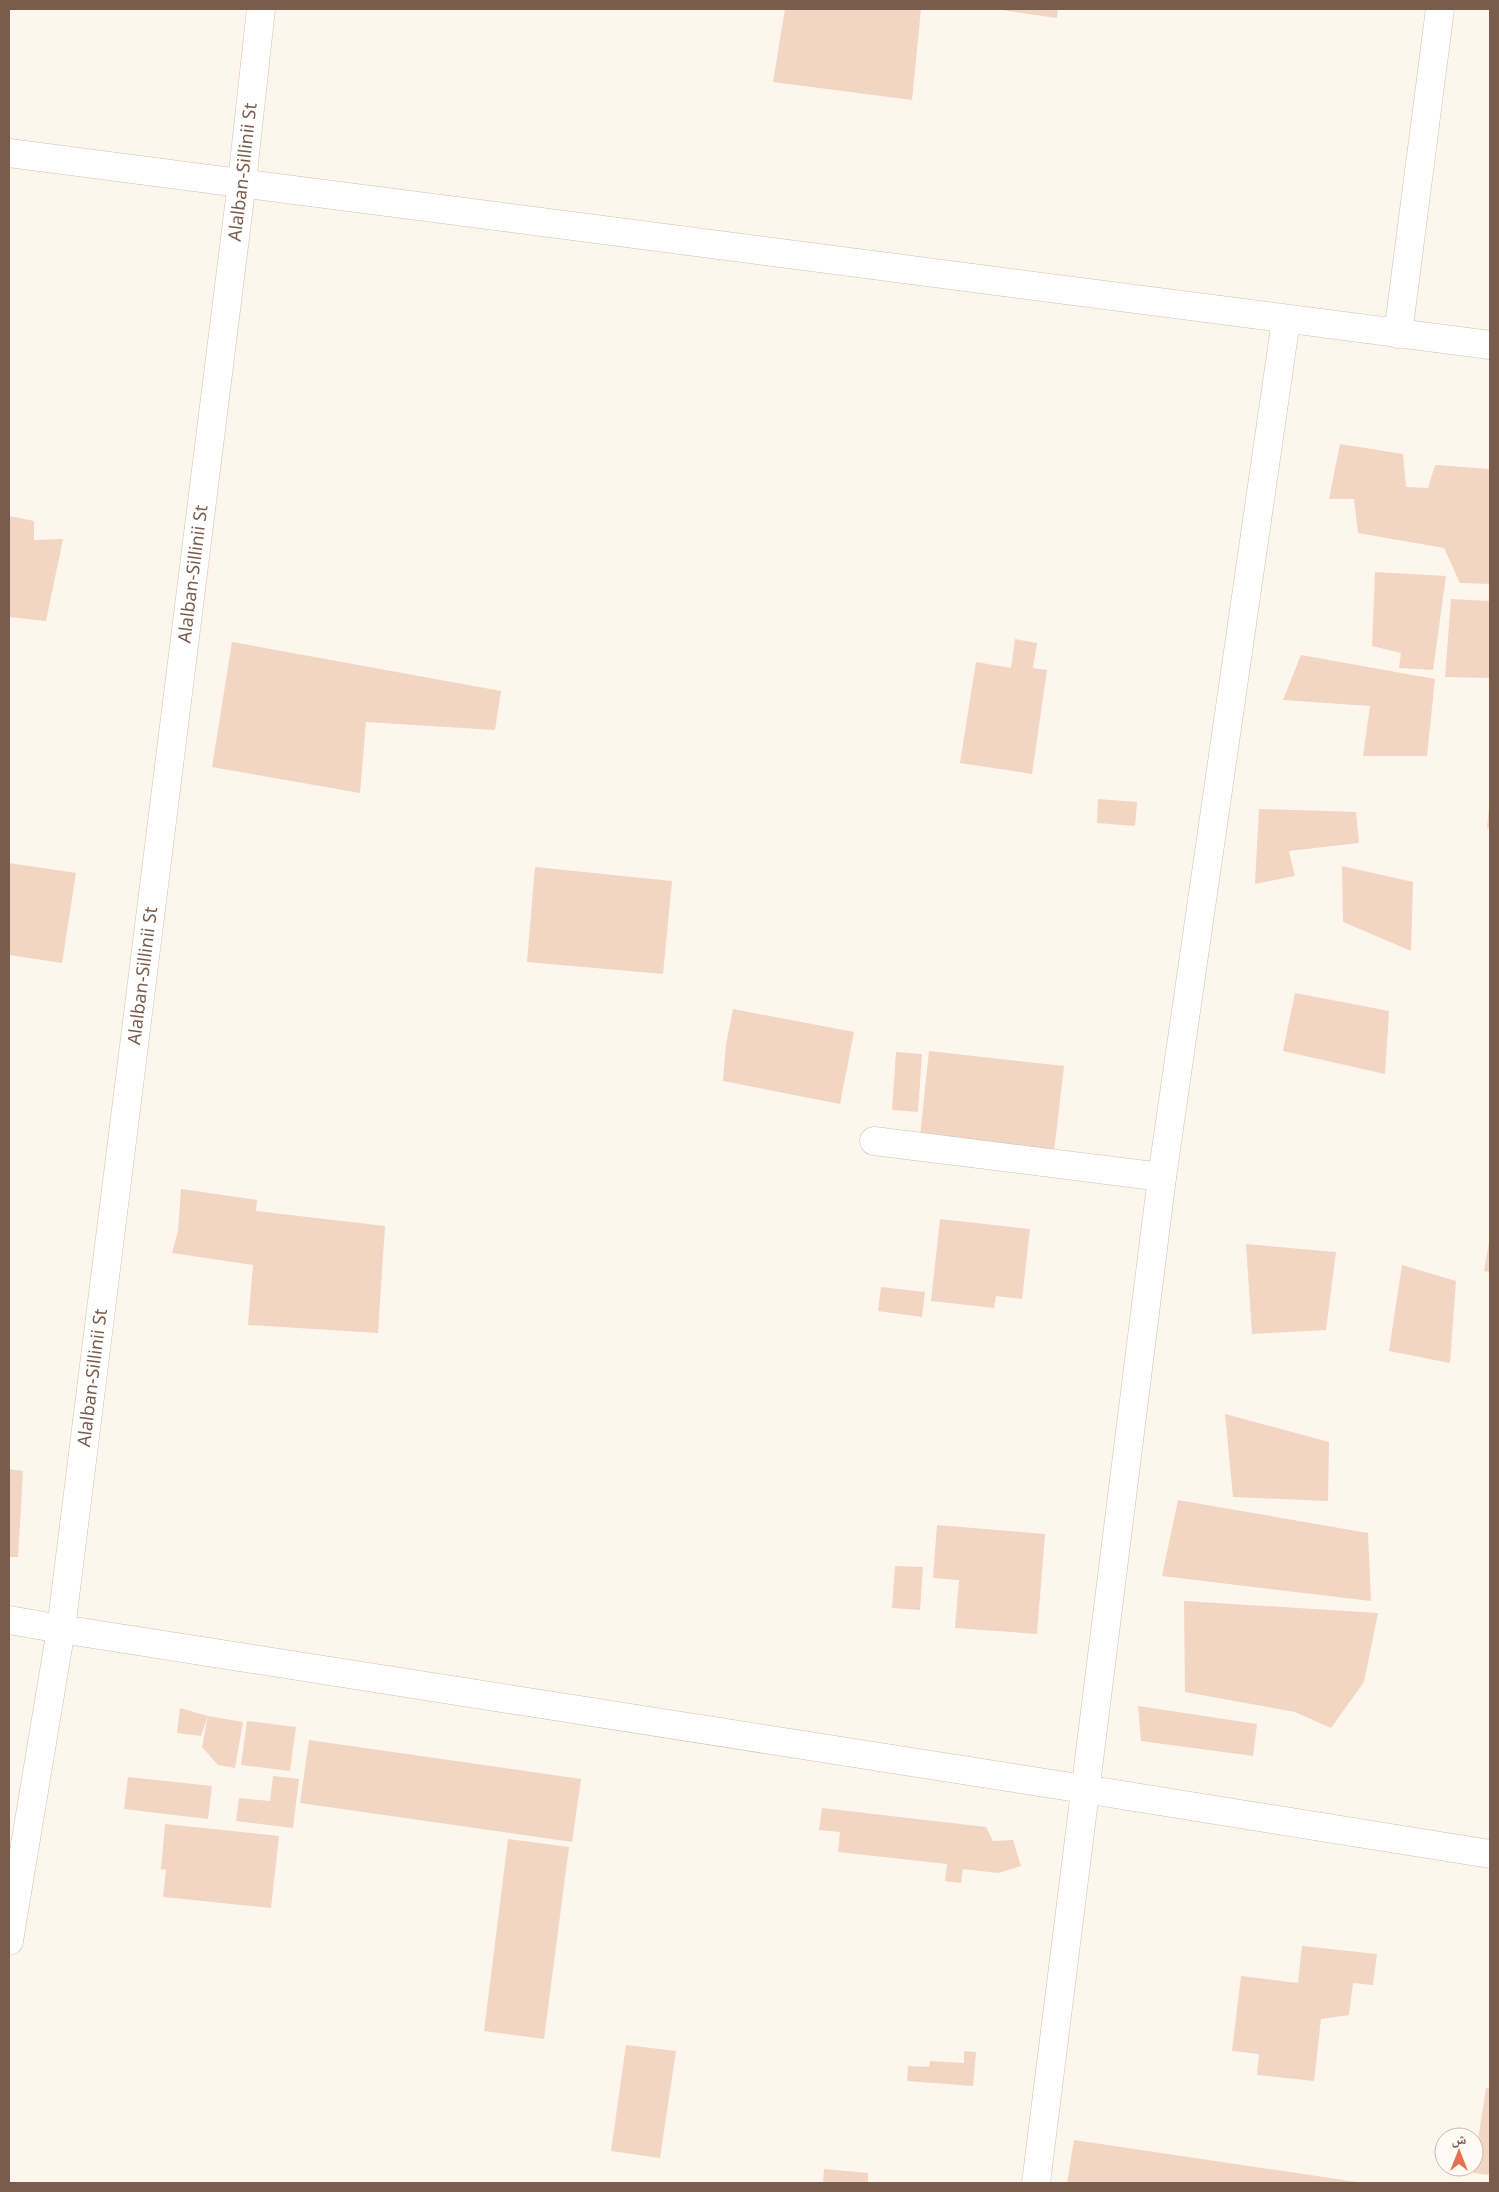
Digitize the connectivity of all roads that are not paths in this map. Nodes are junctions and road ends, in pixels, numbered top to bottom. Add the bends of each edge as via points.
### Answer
1 (261, 9) edge
2 (1440, 9) edge
3 (9, 153) edge
4 (242, 182) junction
5 (1286, 320) junction
6 (1398, 334) junction
7 (1490, 345) edge
8 (874, 1141) dead end
9 (1162, 1177) junction
10 (9, 1620) edge
11 (61, 1629) junction
12 (1084, 1789) junction
13 (1490, 1854) edge
14 (9, 1941) edge
15 (1036, 2183) edge

1 - 4 street, Alalban-Sillinii St
2 - 6 street
3 - 4 street
4 - 5 street
4 - 11 street, Alalban-Sillinii St
5 - 6 street
5 - 9 street
6 - 7 street
8 - 9 street
9 - 12 street
10 - 11 street
11 - 12 street
11 - 14 street, Alalban-Sillinii St
12 - 13 street
12 - 15 street

